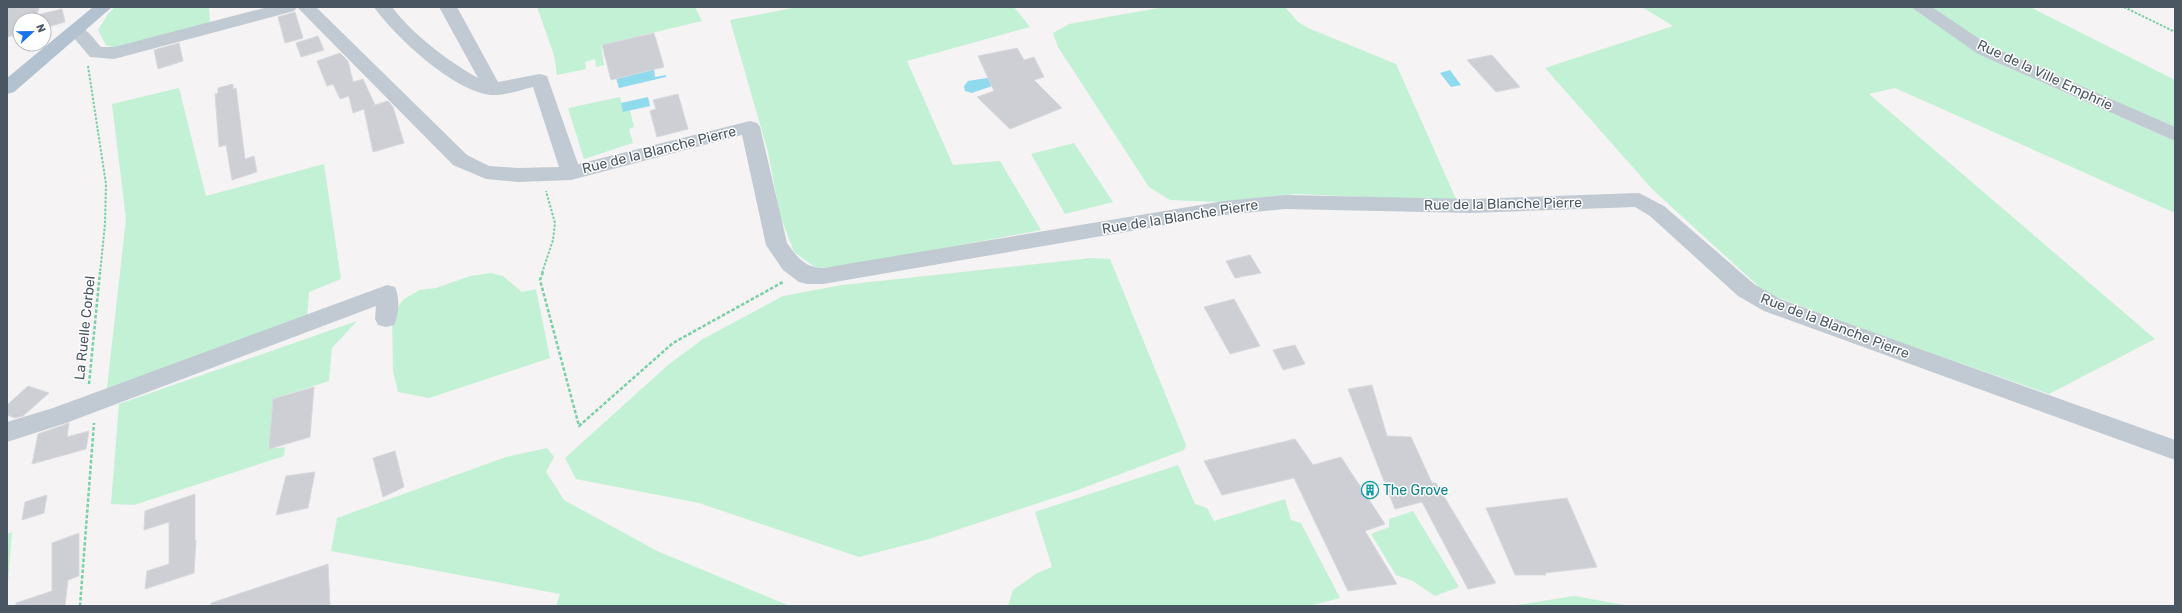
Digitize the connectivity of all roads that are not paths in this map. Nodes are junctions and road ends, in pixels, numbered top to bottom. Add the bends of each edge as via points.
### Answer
1 (103, 7) edge
2 (291, 7) edge
3 (383, 7) edge
4 (448, 7) edge
5 (1920, 7) edge
6 (76, 31) junction
7 (7, 88) edge
8 (493, 89) junction
9 (2175, 135) edge
10 (571, 173) junction
11 (386, 319) dead end
12 (7, 432) edge
13 (2175, 450) edge

1 - 6 main road
2 - 6 street, Rue de la Blanche Pierre via 114,53 96,53
2 - 10 street, Rue de la Blanche Pierre via 460,160 486,172 518,175
3 - 8 street via 394,22 449,69 480,87
4 - 8 street
5 - 9 street, Rue de la Ville Emphrie via 1984,50
6 - 7 main road
8 - 10 street via 540,80
10 - 13 street, Rue de la Blanche Pierre via 750,127 777,245 790,264 807,276 823,276 1224,208 1284,202 1470,206 1639,200 1657,211 1746,290 1772,305
11 - 12 street via 387,293 86,406

